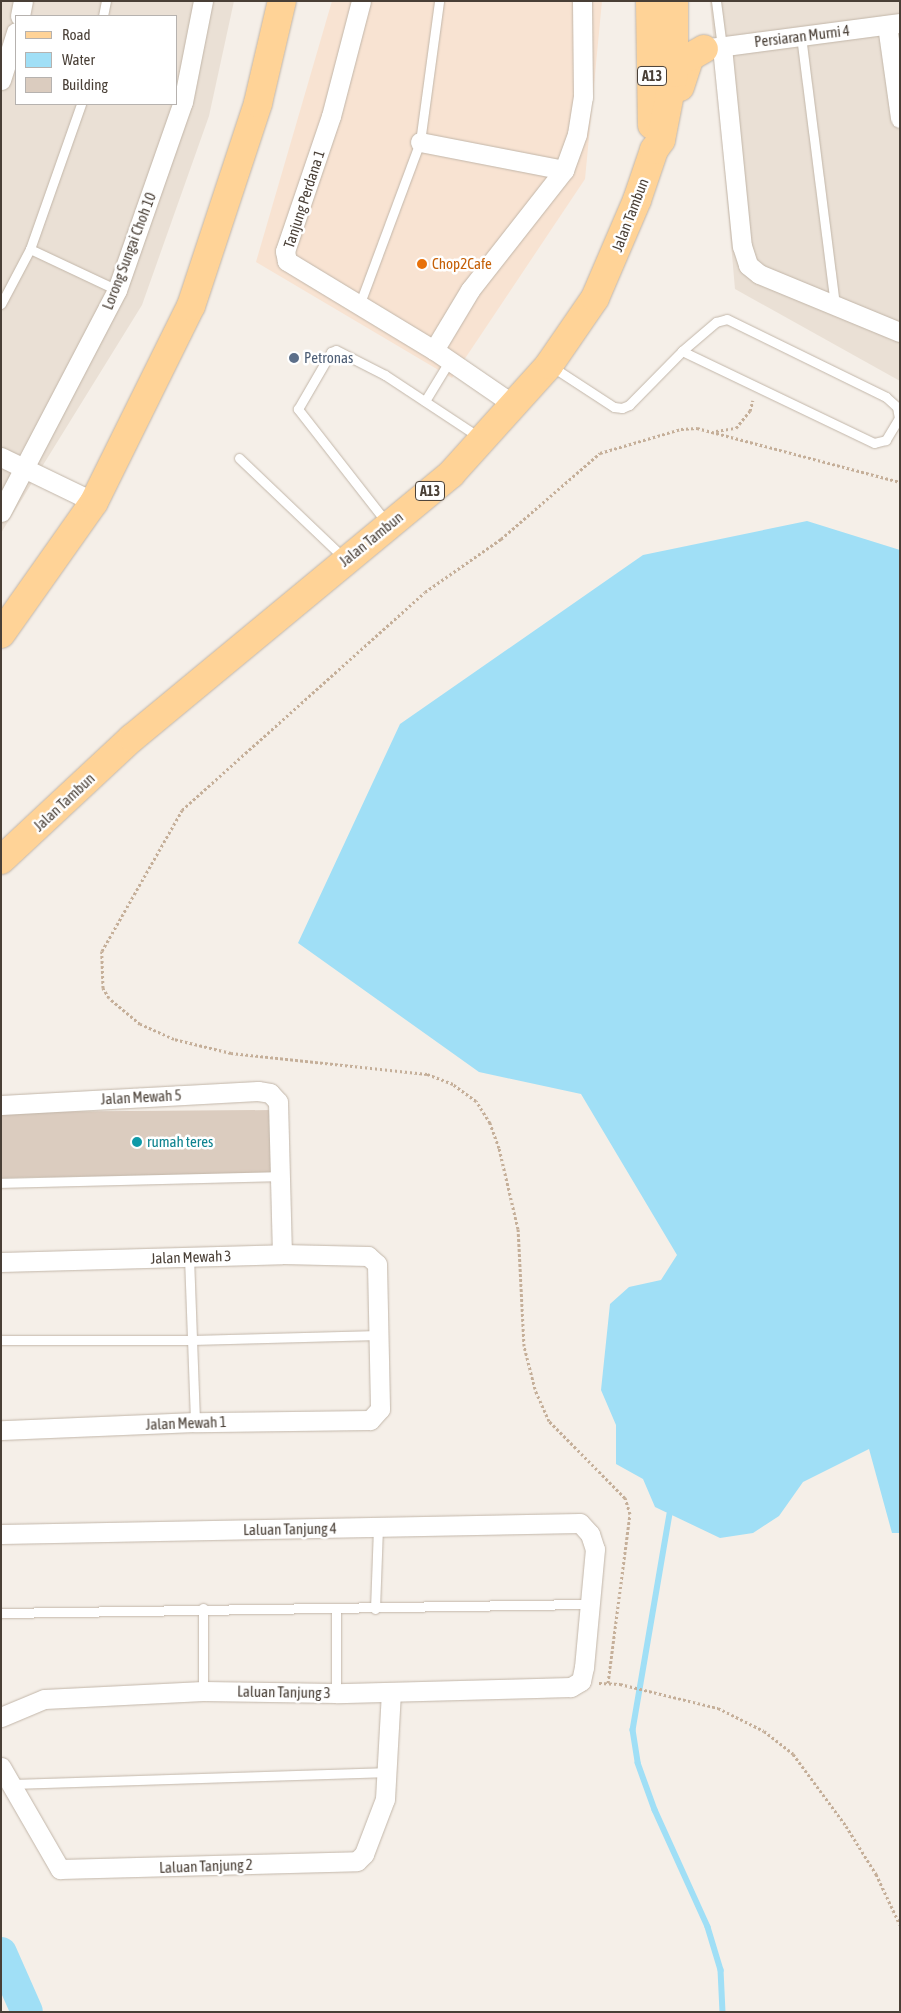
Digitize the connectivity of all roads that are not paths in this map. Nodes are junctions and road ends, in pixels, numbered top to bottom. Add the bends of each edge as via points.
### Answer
1 (23, 1) edge
2 (106, 1) edge
3 (203, 1) edge
4 (282, 1) edge
5 (361, 1) edge
6 (438, 1) edge
7 (582, 1) edge
8 (650, 1) edge
9 (674, 1) edge
10 (678, 1) edge
11 (716, 1) edge
12 (20, 15) edge
13 (103, 15) edge
14 (894, 24) edge
15 (801, 36) junction
16 (15, 44) edge
17 (713, 48) junction
18 (1, 80) edge
19 (180, 101) edge
20 (81, 105) edge
21 (899, 108) edge
22 (659, 140) junction
23 (420, 142) junction
24 (564, 170) junction
25 (30, 249) junction
26 (117, 290) junction
27 (360, 303) junction
28 (1, 304) edge
29 (835, 306) junction
30 (900, 332) edge
31 (434, 350) junction
32 (682, 351) junction
33 (450, 360) junction
34 (549, 365) junction
35 (425, 401) junction
36 (514, 405) junction
37 (481, 439) junction
38 (1, 457) edge
39 (239, 458) dead end
40 (25, 469) junction
41 (94, 502) junction
42 (1, 512) edge
43 (389, 525) junction
44 (345, 559) junction
45 (1, 634) edge
46 (13, 843) edge
47 (1, 860) edge
48 (1, 1105) edge
49 (280, 1176) junction
50 (1, 1183) edge
51 (282, 1254) junction
52 (189, 1257) junction
53 (1, 1262) edge
54 (379, 1335) junction
55 (1, 1340) edge
56 (192, 1340) junction
57 (195, 1422) junction
58 (1, 1430) edge
59 (378, 1528) junction
60 (1, 1534) edge
61 (588, 1604) junction
62 (203, 1608) junction
63 (336, 1609) junction
64 (375, 1609) junction
65 (1, 1613) edge
66 (203, 1691) junction
67 (391, 1692) junction
68 (336, 1693) junction
69 (1, 1716) edge
70 (1, 1767) edge
71 (386, 1772) junction
72 (9, 1784) junction

1 - 12 street
2 - 13 lane
3 - 19 street, Lorong Sungai Choh 10
4 - 41 main road via 258,103 191,306
5 - 27 street, Tanjung Perdana 1 via 331,116 285,251 287,261 297,269
6 - 23 lane
7 - 24 street via 583,97 577,134
8 - 22 main road, Jalan Tambun / A13
9 - 22 main road, Jalan Tambun / A13 via 674,72
10 - 17 main road via 688,39
11 - 17 lane
14 - 15 street, Persiaran Murni 4
14 - 21 street
15 - 17 street, Persiaran Murni 4
15 - 29 lane
16 - 18 street
17 - 22 main road via 693,54 687,63 674,110
17 - 29 street via 742,246 748,265 759,274
19 - 26 street, Lorong Sungai Choh 10
20 - 25 lane
22 - 34 main road, Jalan Tambun / A13 via 596,298
23 - 24 street
23 - 27 lane
24 - 31 street via 470,290
25 - 26 lane
25 - 28 lane
26 - 40 street, Lorong Sungai Choh 10
27 - 31 street, Tanjung Perdana 1
29 - 30 street
31 - 33 street, Tanjung Perdana 1
32 - 32 lane via 716,322 728,319 886,397 897,407 898,418 886,440 874,443
32 - 34 lane via 629,405 622,408 614,407
33 - 35 lane
33 - 36 street, Tanjung Perdana 1
34 - 36 main road, Jalan Tambun / A13
35 - 37 lane
35 - 43 lane via 336,350 330,352 298,405 300,414
36 - 37 main road, Jalan Tambun / A13
37 - 43 main road, Jalan Tambun / A13 via 451,474
38 - 40 street
39 - 44 lane
40 - 41 street
40 - 42 street, Lorong Sungai Choh 10
41 - 45 main road
43 - 44 main road, Jalan Tambun / A13
44 - 46 main road, Jalan Tambun / A13
46 - 47 main road, Jalan Tambun / A13
48 - 49 street, Jalan Mewah 5 via 258,1091 270,1094 278,1102
49 - 50 lane
49 - 51 street
51 - 52 street, Jalan Mewah 3
51 - 54 street, Jalan Mewah 3 via 363,1255 376,1264
52 - 53 street, Jalan Mewah 3
52 - 56 lane
54 - 56 lane
54 - 57 street, Jalan Mewah 1 via 380,1409 370,1420
55 - 56 lane
56 - 57 lane
57 - 58 street, Jalan Mewah 1
59 - 60 street, Laluan Tanjung 4
59 - 61 street, Laluan Tanjung 4 via 580,1523 590,1534 596,1550
59 - 64 lane
61 - 64 lane
61 - 67 street, Laluan Tanjung 3 via 584,1667 581,1681 571,1687
62 - 63 lane
62 - 65 lane
62 - 66 lane
63 - 64 lane
63 - 68 lane
66 - 68 street, Laluan Tanjung 3
66 - 69 street, Laluan Tanjung 3 via 44,1699
67 - 68 street, Laluan Tanjung 3
67 - 71 street
70 - 72 street
71 - 72 lane
71 - 72 street, Laluan Tanjung 2 via 383,1808 358,1861 66,1870 56,1867

